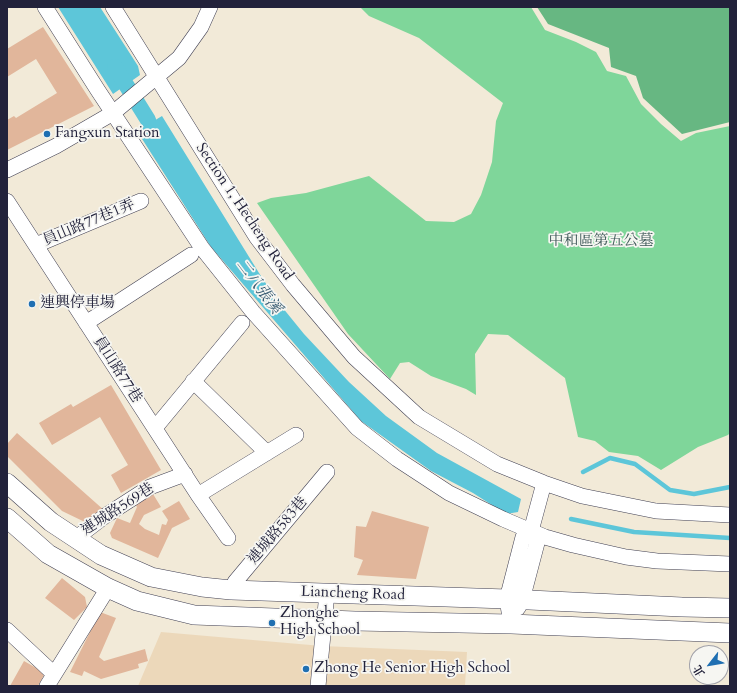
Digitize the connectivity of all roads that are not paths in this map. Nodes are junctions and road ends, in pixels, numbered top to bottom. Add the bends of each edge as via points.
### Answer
1 (45, 7) edge
2 (113, 7) edge
3 (210, 7) edge
4 (154, 79) junction
5 (116, 110) junction
6 (7, 170) edge
7 (7, 201) edge
8 (142, 202) dead end
9 (36, 245) junction
10 (192, 255) dead end
11 (242, 322) dead end
12 (86, 323) junction
13 (193, 382) junction
14 (155, 428) junction
15 (296, 435) dead end
16 (267, 453) junction
17 (327, 472) dead end
18 (185, 474) junction
19 (7, 483) edge
20 (544, 483) junction
21 (198, 495) junction
22 (730, 515) edge
23 (7, 518) edge
24 (531, 531) junction
25 (228, 538) dead end
26 (74, 539) junction
27 (730, 564) edge
28 (108, 588) junction
29 (231, 590) junction
30 (327, 593) junction
31 (515, 600) junction
32 (730, 608) edge
33 (324, 620) junction
34 (511, 624) junction
35 (7, 630) edge
36 (730, 633) edge
37 (51, 680) edge
38 (318, 686) edge

1 - 5 street
2 - 4 street, Section 1, Hecheng Road
3 - 4 street via 201,27 179,58
4 - 5 street
4 - 20 street, Section 1, Hecheng Road via 257,238 354,357 419,417 496,464
5 - 6 street via 56,146
5 - 24 street via 202,248 253,312 357,428 397,459 449,493
7 - 9 street, 員山路77巷
8 - 9 street, 員山路77巷1弄
9 - 12 street, 員山路77巷
10 - 12 street
11 - 13 street
12 - 14 street, 員山路77巷
13 - 14 street
13 - 16 street
14 - 18 street, 員山路77巷
15 - 16 street
16 - 21 street
17 - 29 street, 連城路583巷
18 - 21 street, 員山路77巷
18 - 26 street, 連城路569巷 via 150,487
19 - 26 main road, Liancheng Road
20 - 22 street, Section 1, Hecheng Road via 582,496 656,511
20 - 24 street
21 - 25 street, 員山路77巷
23 - 28 main road, Liancheng Road via 48,554
24 - 27 street via 572,545 626,557
24 - 31 street via 537,543
26 - 29 main road, Liancheng Road via 101,555 151,577
28 - 33 main road, Liancheng Road via 137,601 194,615
28 - 37 street
29 - 30 main road, Liancheng Road
30 - 31 main road, Liancheng Road
30 - 33 street
31 - 32 main road, Liancheng Road
31 - 34 street
33 - 34 main road, Liancheng Road
33 - 38 street
34 - 36 main road, Liancheng Road
35 - 37 street

